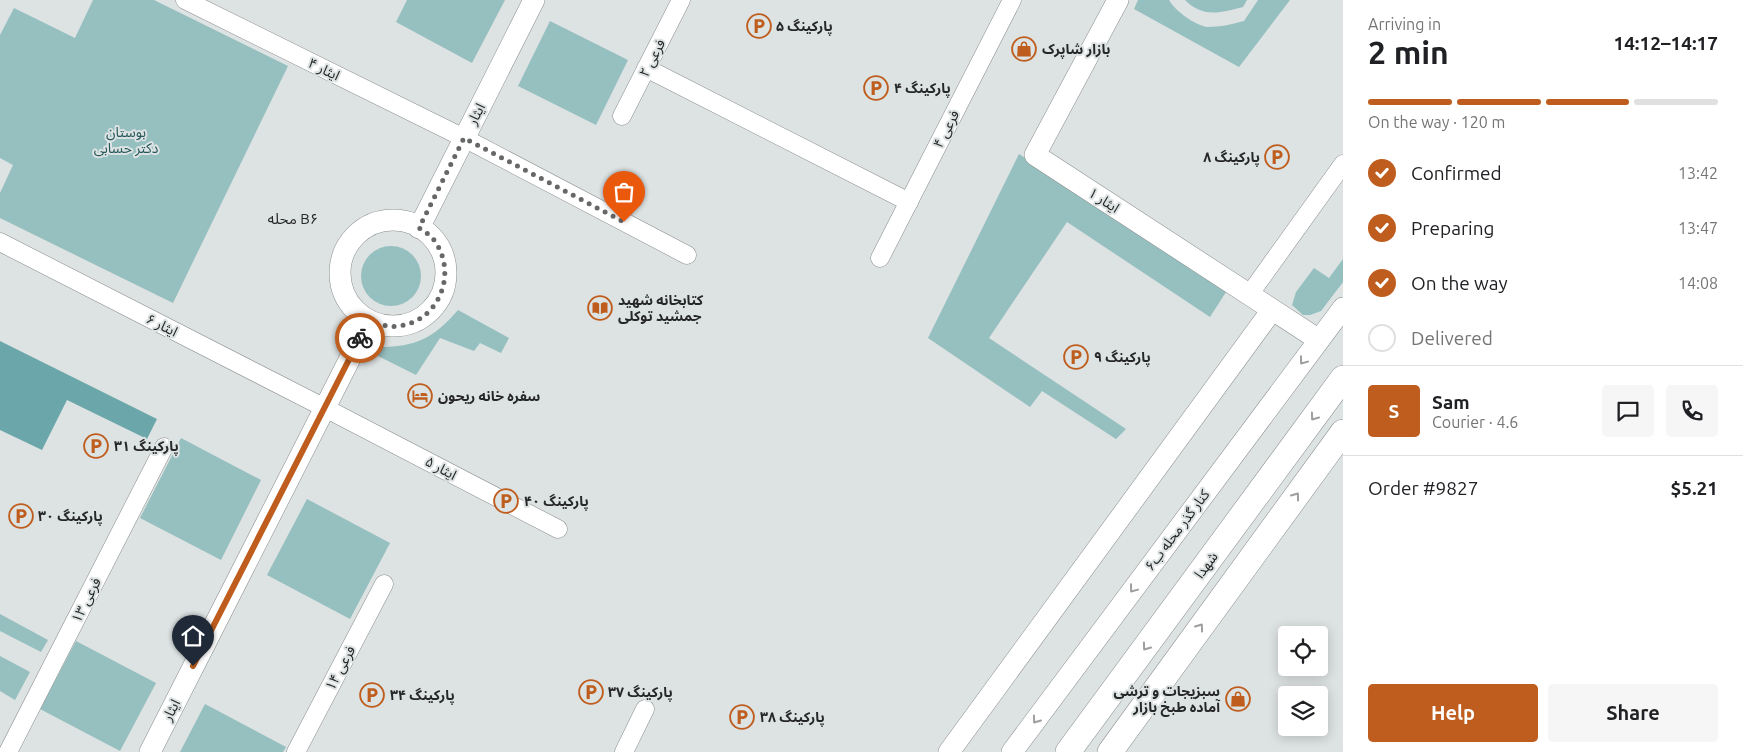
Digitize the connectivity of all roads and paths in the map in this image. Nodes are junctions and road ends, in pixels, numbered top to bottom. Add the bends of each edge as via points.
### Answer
1 (185, 0) edge
2 (534, 0) edge
3 (681, 0) edge
4 (1012, 0) edge
5 (1118, 0) edge
6 (646, 68) junction
7 (622, 116) dead end
8 (464, 138) junction
9 (1343, 164) edge
10 (909, 202) junction
11 (419, 228) junction
12 (0, 242) edge
13 (688, 255) dead end
14 (880, 258) dead end
15 (1249, 295) junction
16 (1343, 308) edge
17 (1272, 310) junction
18 (369, 321) junction
19 (1319, 340) junction
20 (1343, 378) edge
21 (325, 408) junction
22 (1343, 432) edge
23 (164, 447) dead end
24 (558, 529) dead end
25 (384, 584) dead end
26 (645, 709) dead end
27 (1094, 718) junction
28 (1115, 745) edge
29 (8, 752) edge
30 (150, 752) edge
31 (296, 752) edge
32 (624, 752) edge
33 (949, 752) edge
34 (1012, 752) edge
35 (1068, 752) edge

1 - 8 street, ایثار ۴
2 - 8 street, ایثار
3 - 6 street, فرعی ۲
4 - 10 street, فرعی ۴
5 - 15 street, ایثار ۱ via 1036,155
6 - 7 street, فرعی ۲
6 - 10 street
8 - 11 street, ایثار
8 - 13 street, ایثار ۴
9 - 15 street
10 - 14 street, فرعی ۴
11 - 18 street via 433,239 442,254 445,272 437,303 414,322 399,326
11 - 18 street via 403,222 386,221 370,225 346,248 340,264 340,281 355,311
12 - 21 street, ایثار ۶
15 - 17 street, ایثار ۱
16 - 19 street, کنار گذر محله ب۶
17 - 19 street, ایثار ۱
17 - 33 street
18 - 21 street, ایثار
19 -> 34 street, کنار گذر محله ب۶
20 -> 27 main road, شهدا
21 - 24 street, ایثار ۵
21 - 30 street, ایثار
28 -> 22 main road
23 - 29 street, فرعی ۱۳
25 - 31 street, فرعی ۱۴
26 - 32 street
27 - 28 main road
27 - 35 main road, شهدا

